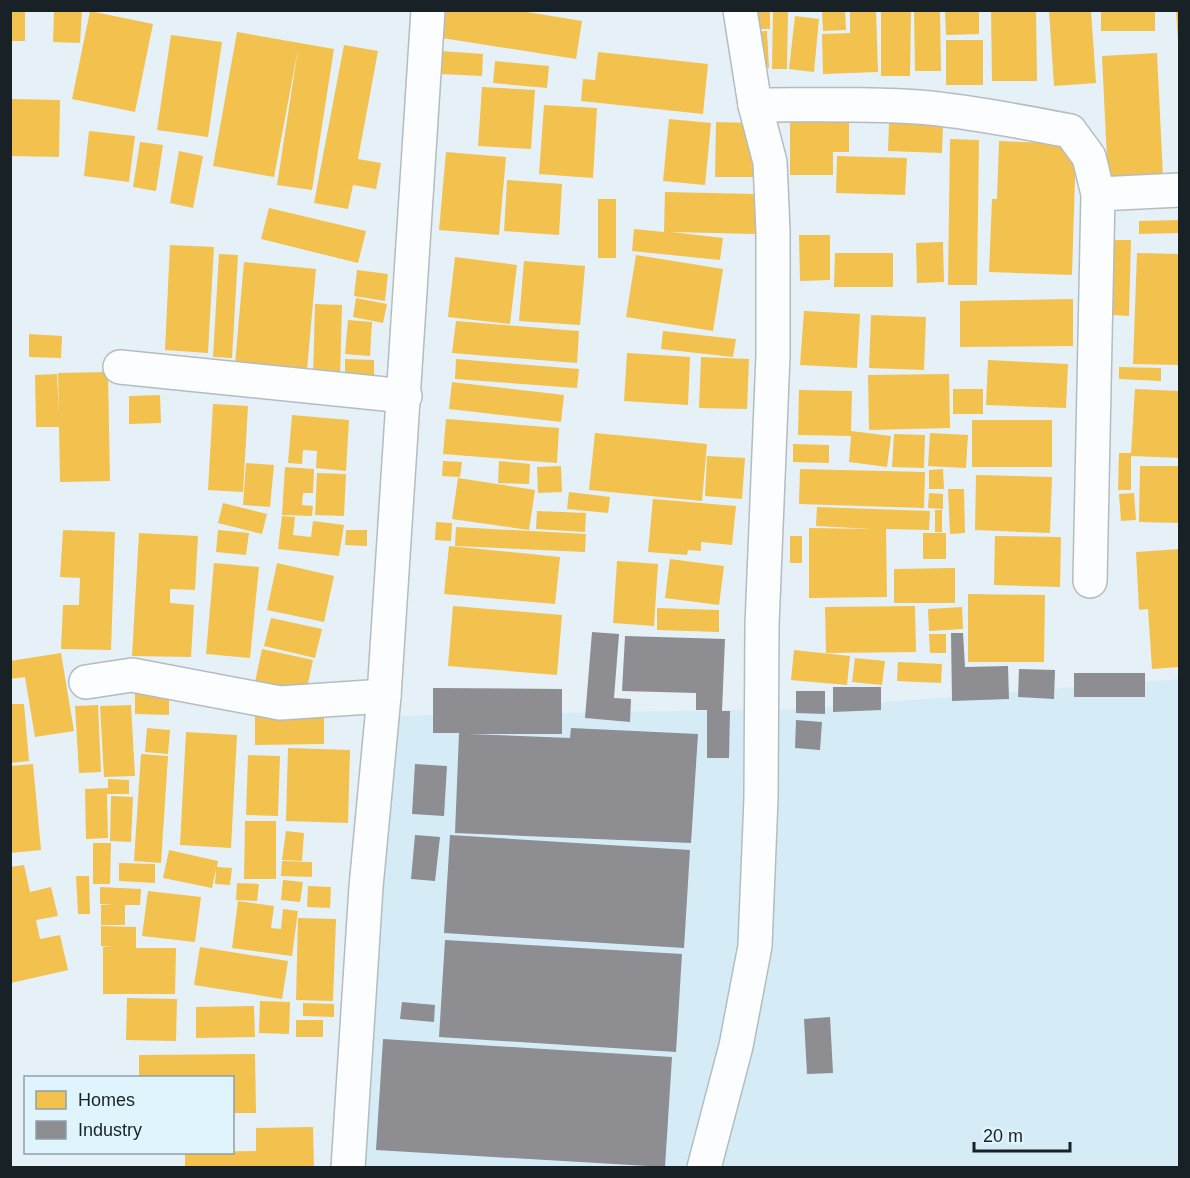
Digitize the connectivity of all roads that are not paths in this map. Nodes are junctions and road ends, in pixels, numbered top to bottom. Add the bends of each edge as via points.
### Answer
1 (428, 10) edge
2 (740, 10) edge
3 (755, 105) junction
4 (1179, 190) edge
5 (1098, 194) junction
6 (120, 367) dead end
7 (405, 396) junction
8 (1090, 581) dead end
9 (86, 682) dead end
10 (384, 696) junction
11 (348, 1167) edge
12 (705, 1167) edge

1 - 7 street
2 - 3 street
3 - 5 street via 928,108 1070,130 1089,157
3 - 12 street via 770,162 773,355 755,934 736,1046
4 - 5 street
5 - 8 street
6 - 7 street
7 - 10 street
9 - 10 street via 132,675 280,703
10 - 11 street via 366,887

